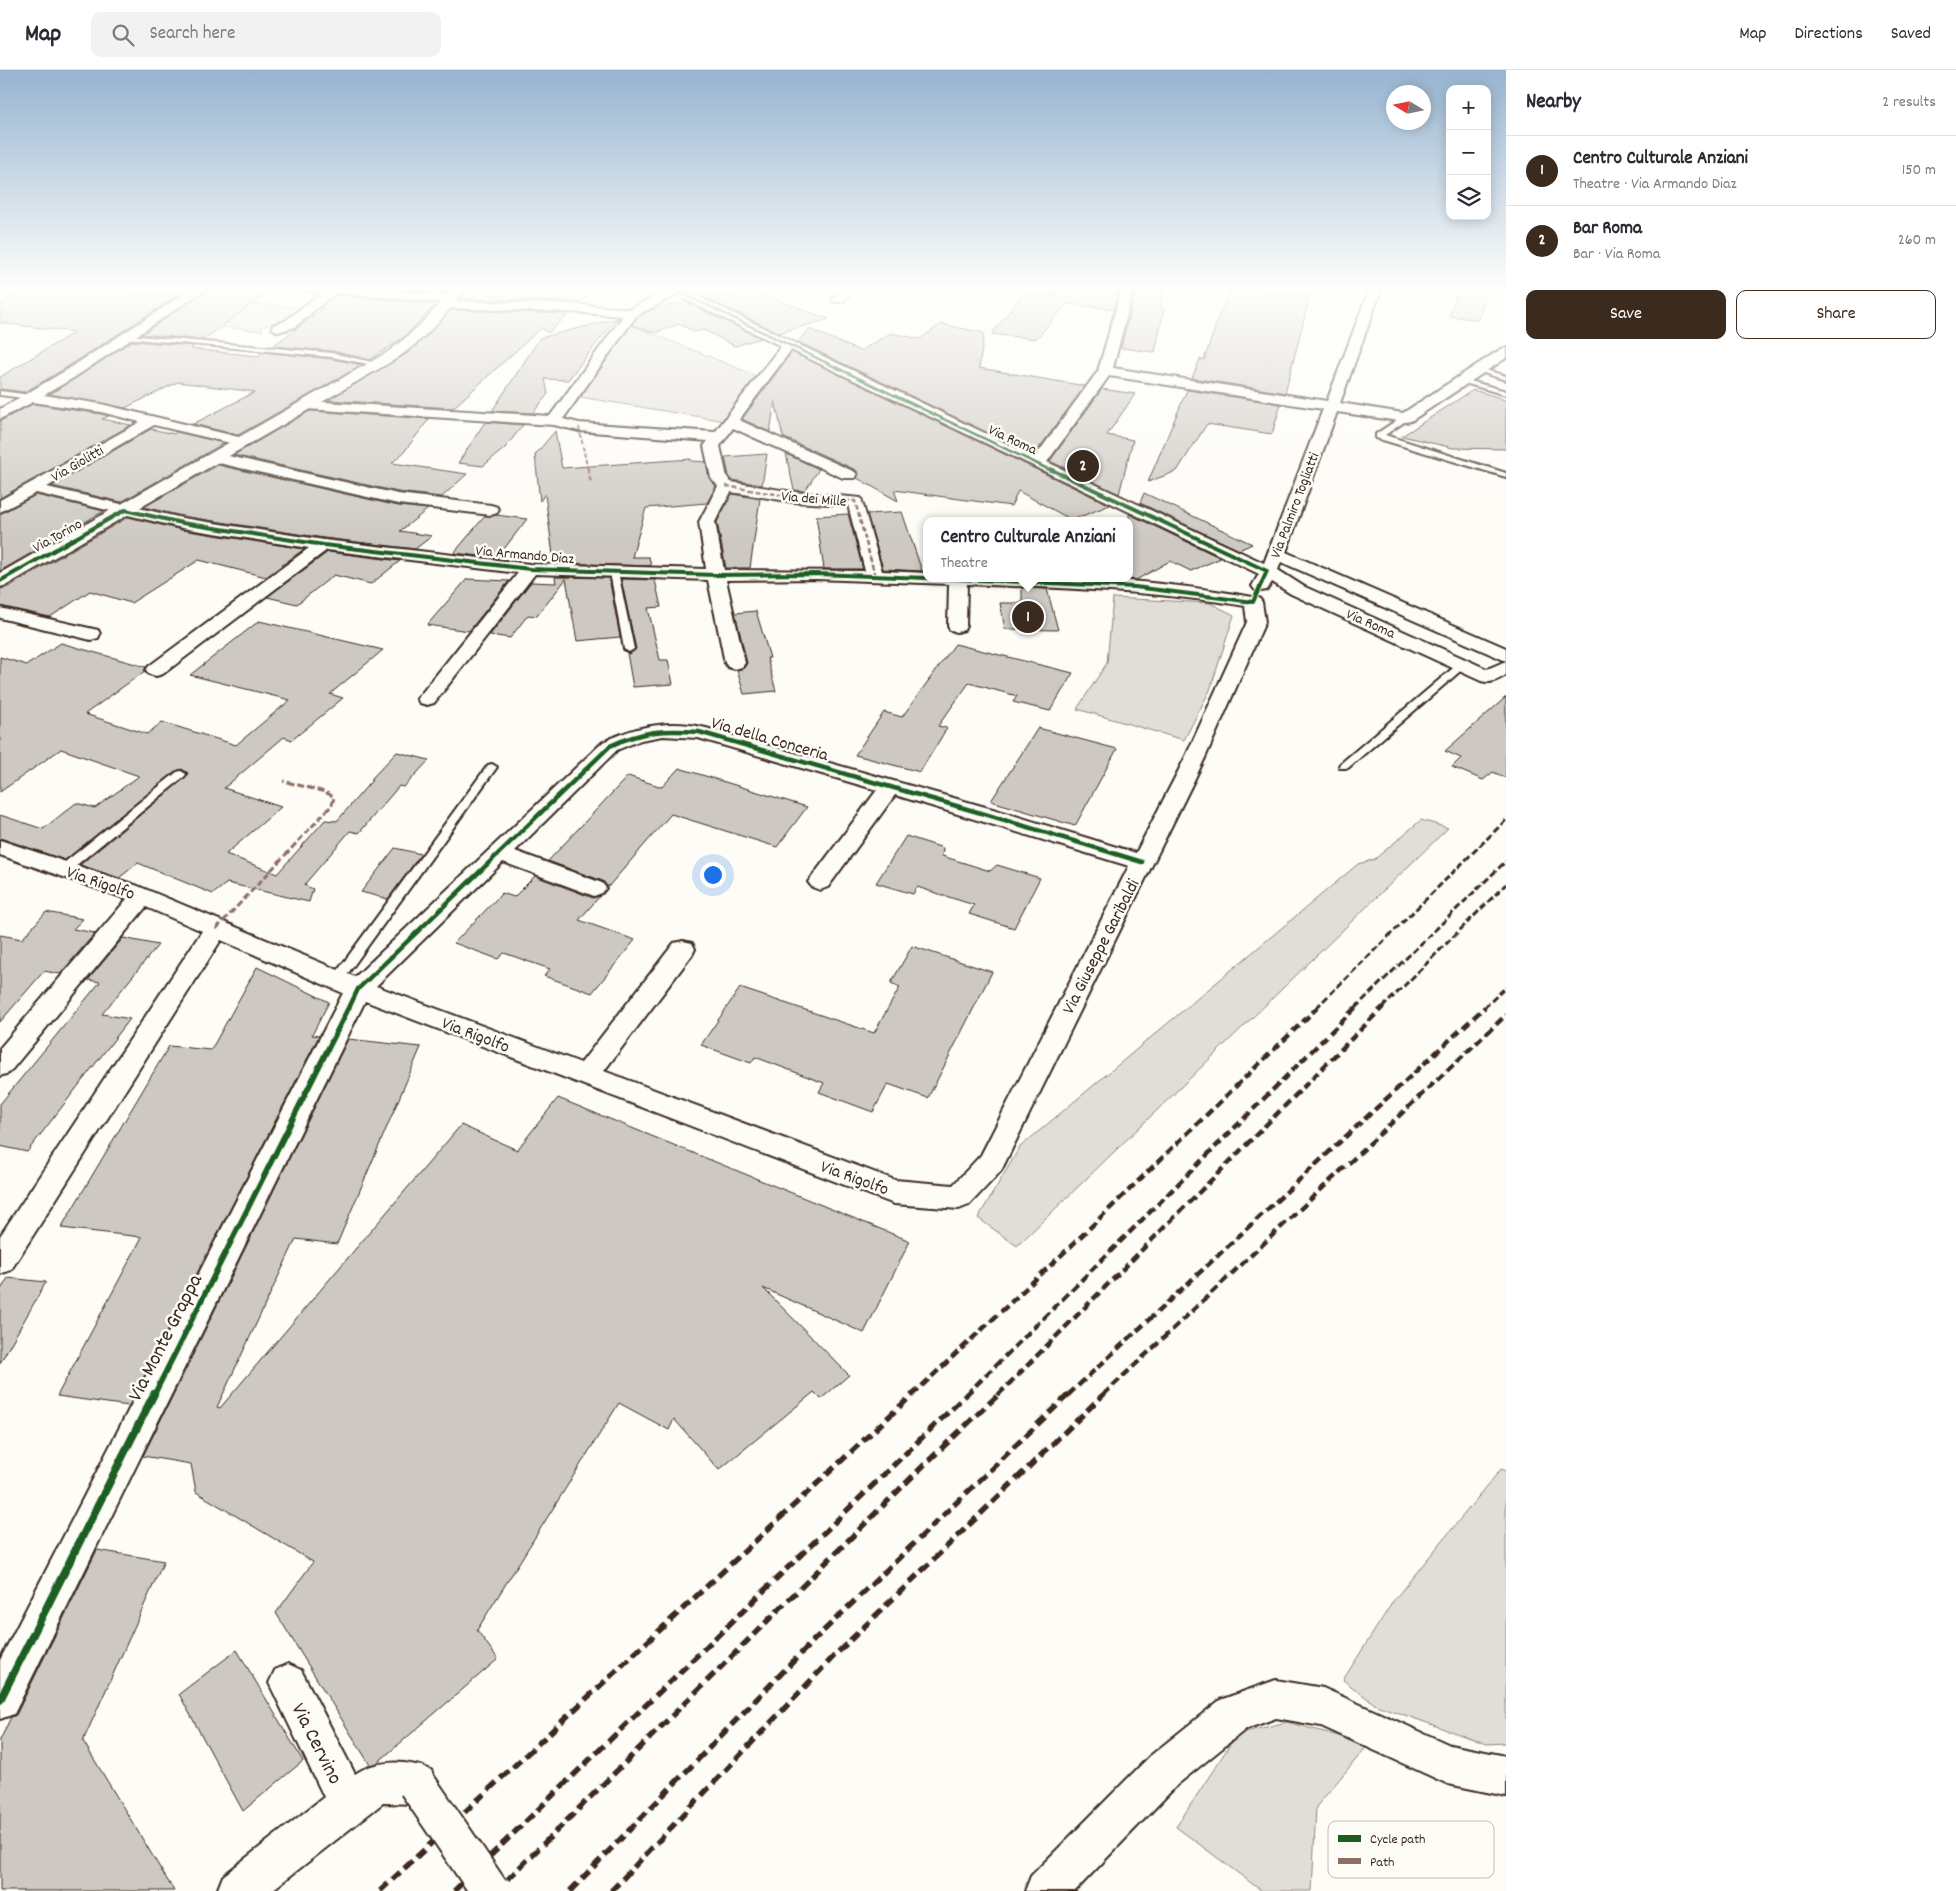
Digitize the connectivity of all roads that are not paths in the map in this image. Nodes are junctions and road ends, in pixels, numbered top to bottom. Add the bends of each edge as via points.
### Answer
1 (73, 372) edge
2 (364, 372) edge
3 (589, 372) edge
4 (768, 372) edge
5 (845, 372) edge
6 (1104, 372) edge
7 (1111, 372) edge
8 (1345, 372) edge
9 (1476, 372) edge
10 (1486, 372) edge
11 (1506, 378) edge
12 (1463, 381) junction
13 (0, 393) edge
14 (1506, 393) edge
15 (30, 397) junction
16 (307, 405) junction
17 (1332, 407) junction
18 (0, 415) edge
19 (1406, 418) junction
20 (153, 420) junction
21 (554, 421) junction
22 (731, 422) junction
23 (717, 437) junction
24 (242, 442) junction
25 (215, 458) junction
26 (1038, 464) junction
27 (849, 475) dead end
28 (1506, 475) edge
29 (726, 486) junction
30 (33, 488) junction
31 (0, 507) edge
32 (125, 510) junction
33 (491, 510) dead end
34 (324, 545) junction
35 (1277, 554) junction
36 (530, 569) junction
37 (1267, 571) junction
38 (614, 572) junction
39 (716, 575) junction
40 (875, 576) junction
41 (923, 578) edge
42 (0, 580) edge
43 (958, 582) edge
44 (1033, 582) edge
45 (1253, 602) junction
46 (0, 613) edge
47 (957, 626) dead end
48 (91, 634) dead end
49 (629, 649) dead end
50 (1506, 655) edge
51 (735, 663) dead end
52 (1462, 665) junction
53 (1506, 667) edge
54 (156, 670) dead end
55 (426, 699) dead end
56 (1344, 766) dead end
57 (492, 767) dead end
58 (181, 774) dead end
59 (890, 787) junction
60 (0, 847) edge
61 (499, 853) junction
62 (1142, 862) junction
63 (64, 869) junction
64 (820, 882) dead end
65 (594, 888) dead end
66 (142, 896) junction
67 (216, 929) junction
68 (683, 949) dead end
69 (347, 984) junction
70 (0, 1066) edge
71 (586, 1075) junction
72 (959, 1197) joint
73 (0, 1261) edge
74 (288, 1684) dead end
75 (0, 1700) edge
76 (1506, 1776) edge
77 (348, 1803) junction
78 (238, 1891) edge
79 (490, 1891) edge
80 (1046, 1891) edge

1 - 15 street
2 - 16 main road, Via Torino
3 - 21 street
4 - 22 street
5 - 26 street, Via Roma
6 - 26 street
7 - 17 street
8 - 17 street, Via Palmiro Togliatti
9 - 12 street
10 - 11 lane
12 - 14 lane
12 - 19 street
13 - 15 lane
15 - 18 street
15 - 20 street
16 - 21 street
16 - 24 main road, Via Torino
17 - 19 street
17 - 35 street, Via Palmiro Togliatti
19 - 28 lane via 1379,436
20 - 24 street
20 - 30 street, Via Giolitti
21 - 23 street via 578,426
22 - 23 street
22 - 27 street
23 - 29 street via 712,446 719,478
24 - 25 main road, Via Torino
25 - 32 main road, Via Torino
25 - 33 street via 398,499
26 - 37 street, Via Roma
29 - 39 street via 707,522
29 - 40 street, Via dei Mille via 793,497 855,502
30 - 31 street, Via Giolitti
30 - 32 street, Via Armando Diaz
32 - 34 street, Via Armando Diaz via 182,523
32 - 42 main road, Via Torino
34 - 36 street, Via Armando Diaz
34 - 54 street
35 - 37 street, Via Palmiro Togliatti
35 - 50 street, Via Roma
36 - 38 street, Via Armando Diaz
36 - 55 street
37 - 45 street, Via Palmiro Togliatti
37 - 52 street, Via Roma via 1297,590
38 - 39 street, Via Armando Diaz
38 - 49 lane
39 - 40 street, Via Armando Diaz
39 - 51 street
40 - 41 street, Via Armando Diaz
43 - 47 street
44 - 45 street via 1200,592
45 - 62 street, Via Giuseppe Garibaldi via 1256,622 1245,649
46 - 48 street
52 - 53 street, Via Roma via 1488,677
52 - 56 lane
57 - 69 lane
58 - 63 lane
59 - 61 street, Via della Conceria via 699,732 661,729 632,735 610,746
59 - 62 street, Via della Conceria
59 - 64 street
60 - 63 street, Via Rigolfo
61 - 65 street
61 - 69 street, Via della Conceria
62 - 72 street, Via Giuseppe Garibaldi via 991,1163
63 - 66 street, Via Rigolfo
66 - 67 street, Via Rigolfo
66 - 70 street
67 - 69 street, Via Rigolfo
67 - 73 street
68 - 71 street
69 - 71 street, Via Rigolfo
69 - 75 street, Via Monte Grappa
71 - 72 street, Via Rigolfo via 894,1192
74 - 77 street, Via Cervino
76 - 80 street via 1448,1764 1323,1707 1276,1699 1234,1714 1164,1770
77 - 78 street, Via Cervino
77 - 79 street, Via Cervino, bridge via 377,1784 417,1784

